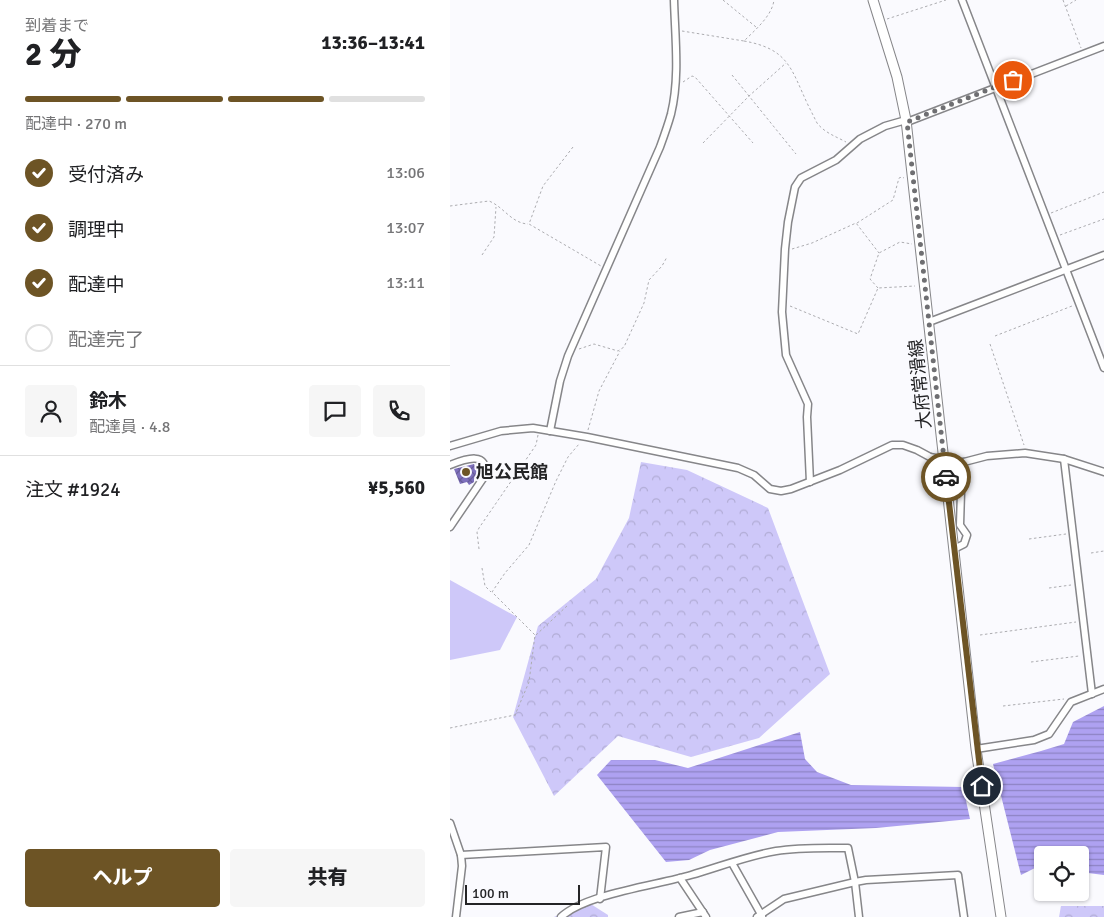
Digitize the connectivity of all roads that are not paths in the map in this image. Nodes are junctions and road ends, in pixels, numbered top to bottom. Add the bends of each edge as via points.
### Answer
1 (673, 0) edge
2 (873, 0) edge
3 (962, 0) edge
4 (1104, 46) edge
5 (996, 87) junction
6 (907, 121) junction
7 (1104, 255) edge
8 (1066, 269) junction
9 (929, 322) junction
10 (1104, 368) edge
11 (550, 431) junction
12 (450, 446) edge
13 (1064, 459) junction
14 (960, 462) junction
15 (450, 465) edge
16 (1104, 472) edge
17 (810, 482) junction
18 (450, 527) edge
19 (954, 549) junction
20 (1104, 689) edge
21 (1092, 694) junction
22 (976, 749) junction
23 (450, 823) edge
24 (461, 855) junction
25 (732, 863) junction
26 (680, 878) junction
27 (855, 882) junction
28 (600, 899) junction
29 (704, 915) edge
30 (760, 916) edge
31 (456, 917) edge
32 (561, 917) edge
33 (679, 917) edge
34 (859, 917) edge
35 (964, 917) edge
36 (1000, 917) edge

1 - 11 street via 675,87 671,114 660,147 570,350
2 - 6 main road, 大府常滑線
3 - 5 street
4 - 5 street
5 - 6 street
5 - 8 street
6 - 9 main road, 大府常滑線
6 - 17 street via 885,126 851,146 836,160 797,181 788,222 782,303 786,354 808,404
7 - 8 street
8 - 9 street
8 - 10 street
9 - 19 main road, 大府常滑線
11 - 12 street via 501,431
11 - 17 street via 738,468 754,475 770,489 781,491
13 - 14 street via 1025,453
13 - 16 street
13 - 21 street
14 - 17 street, bridge via 930,457 903,445 892,444
14 - 19 street via 960,525 967,535 964,544
15 - 18 street via 471,458 479,459 485,470 484,477
19 - 22 main road, 大府常滑線
20 - 21 street
21 - 22 street via 1071,702 1049,734 1034,740
22 - 36 main road, 大府常滑線
23 - 24 street
24 - 28 street via 606,847
24 - 31 street
25 - 26 street
25 - 27 street via 774,851 848,848
25 - 30 street
26 - 28 street
26 - 29 street
27 - 30 street via 784,899
27 - 34 street
27 - 35 street via 958,875
28 - 32 street via 582,904
29 - 33 street

